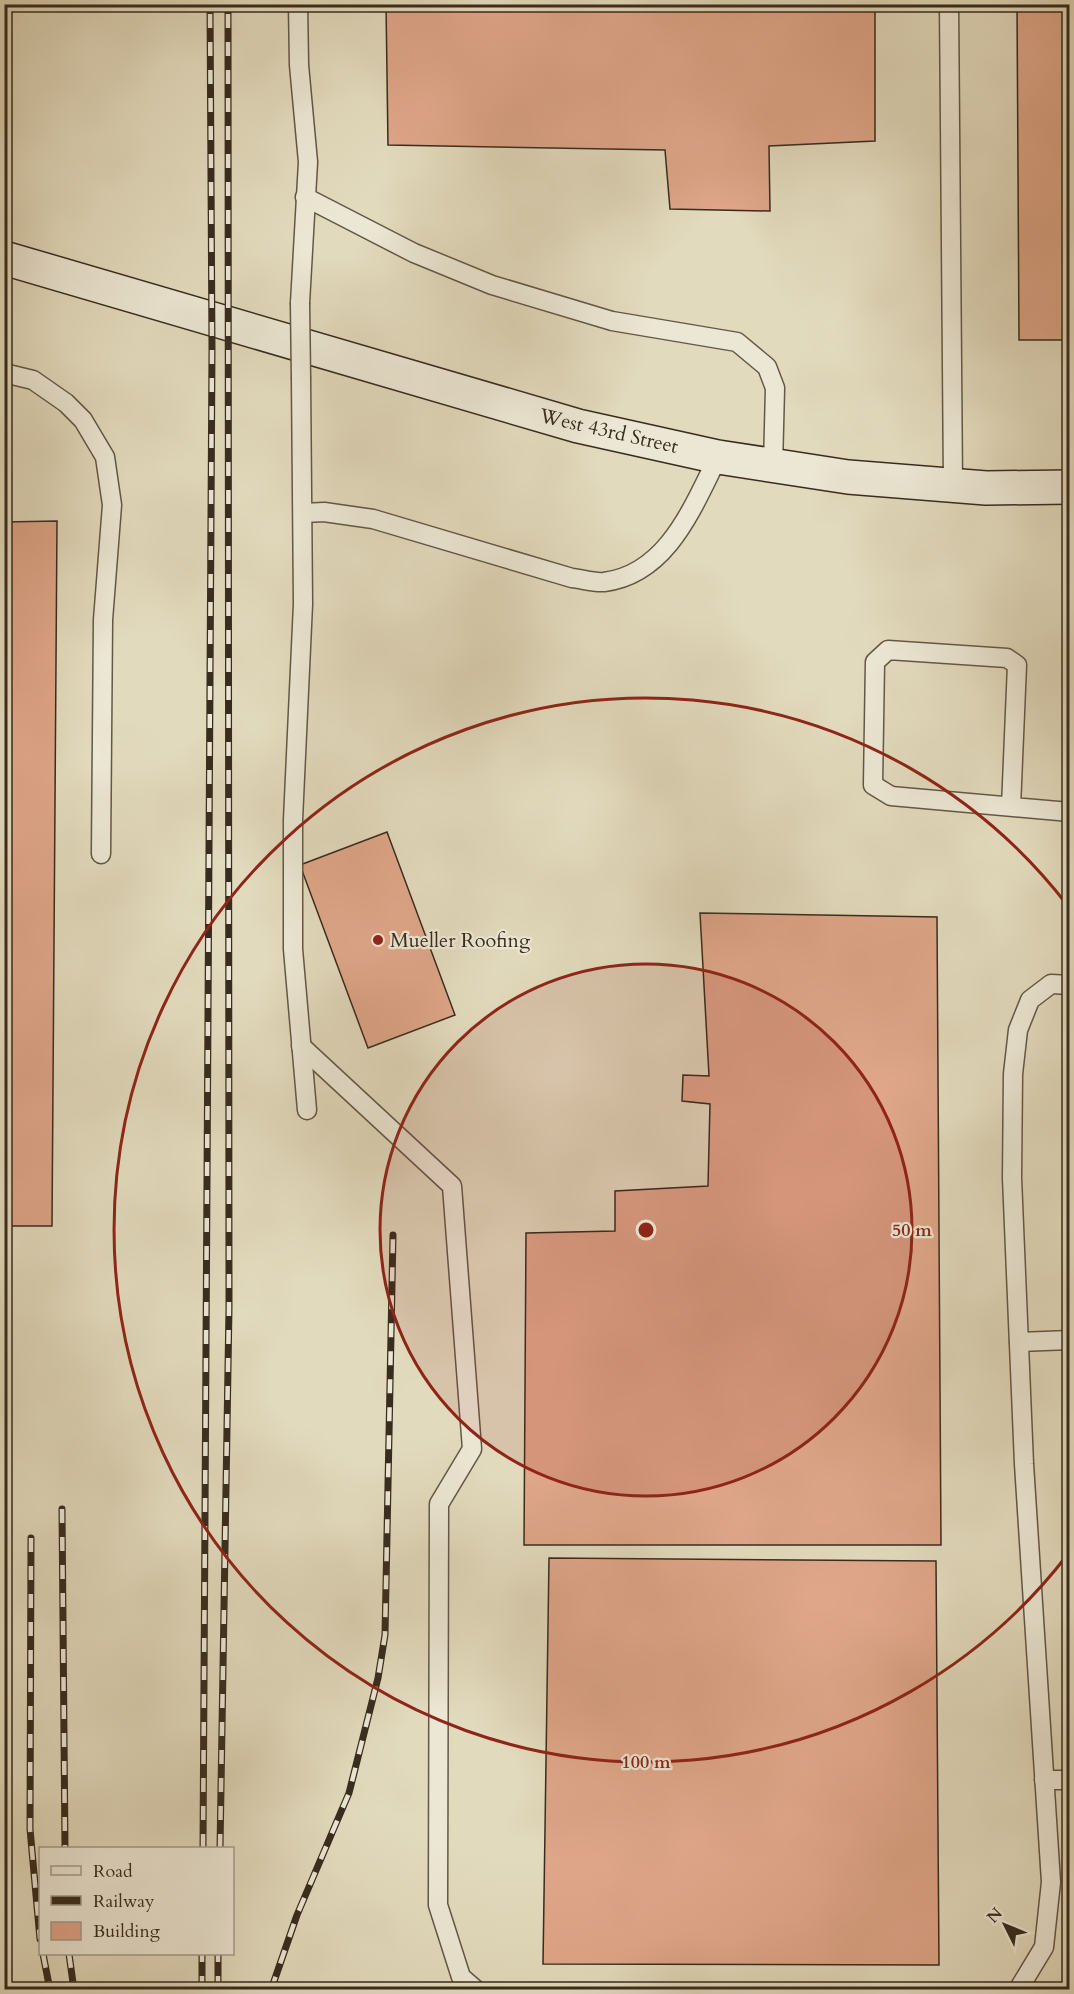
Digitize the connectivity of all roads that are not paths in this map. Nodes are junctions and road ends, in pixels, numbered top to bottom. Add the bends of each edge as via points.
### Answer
1 (298, 4) edge
2 (950, 4) edge
3 (305, 197) junction
4 (4, 258) edge
5 (4, 374) edge
6 (718, 456) junction
7 (773, 466) junction
8 (953, 485) junction
9 (1070, 487) edge
10 (303, 513) junction
11 (1011, 807) junction
12 (1070, 812) edge
13 (101, 854) dead end
14 (1070, 985) edge
15 (301, 1046) junction
16 (307, 1110) dead end
17 (1070, 1340) edge
18 (1019, 1342) junction
19 (1044, 1780) junction
20 (1070, 1780) edge
21 (476, 1989) edge
22 (1018, 1989) edge

1 - 3 lane via 308,162
2 - 8 lane
3 - 7 lane via 414,253 492,285 612,321 737,342 767,367 775,388
3 - 10 lane, bridge via 300,303
4 - 6 street, West 43rd Street via 578,426
5 - 13 lane via 33,380 66,403 83,420 105,457 112,505 103,620
6 - 7 street, West 43rd Street
6 - 10 lane via 683,525 654,560 634,574 603,582 572,578 373,519
7 - 8 street, West 43rd Street via 848,477
8 - 9 street, West 43rd Street
10 - 15 lane via 293,820 293,949
11 - 11 lane via 891,796 873,785 875,662 888,650 1007,658 1017,665
11 - 12 lane
14 - 18 lane via 1051,984 1030,1000 1017,1030 1012,1178
15 - 16 lane
15 - 21 lane via 453,1186 472,1449 439,1504 438,1905 461,1977
17 - 18 lane
18 - 19 lane
19 - 20 lane
19 - 22 lane via 1051,1882 1044,1947

